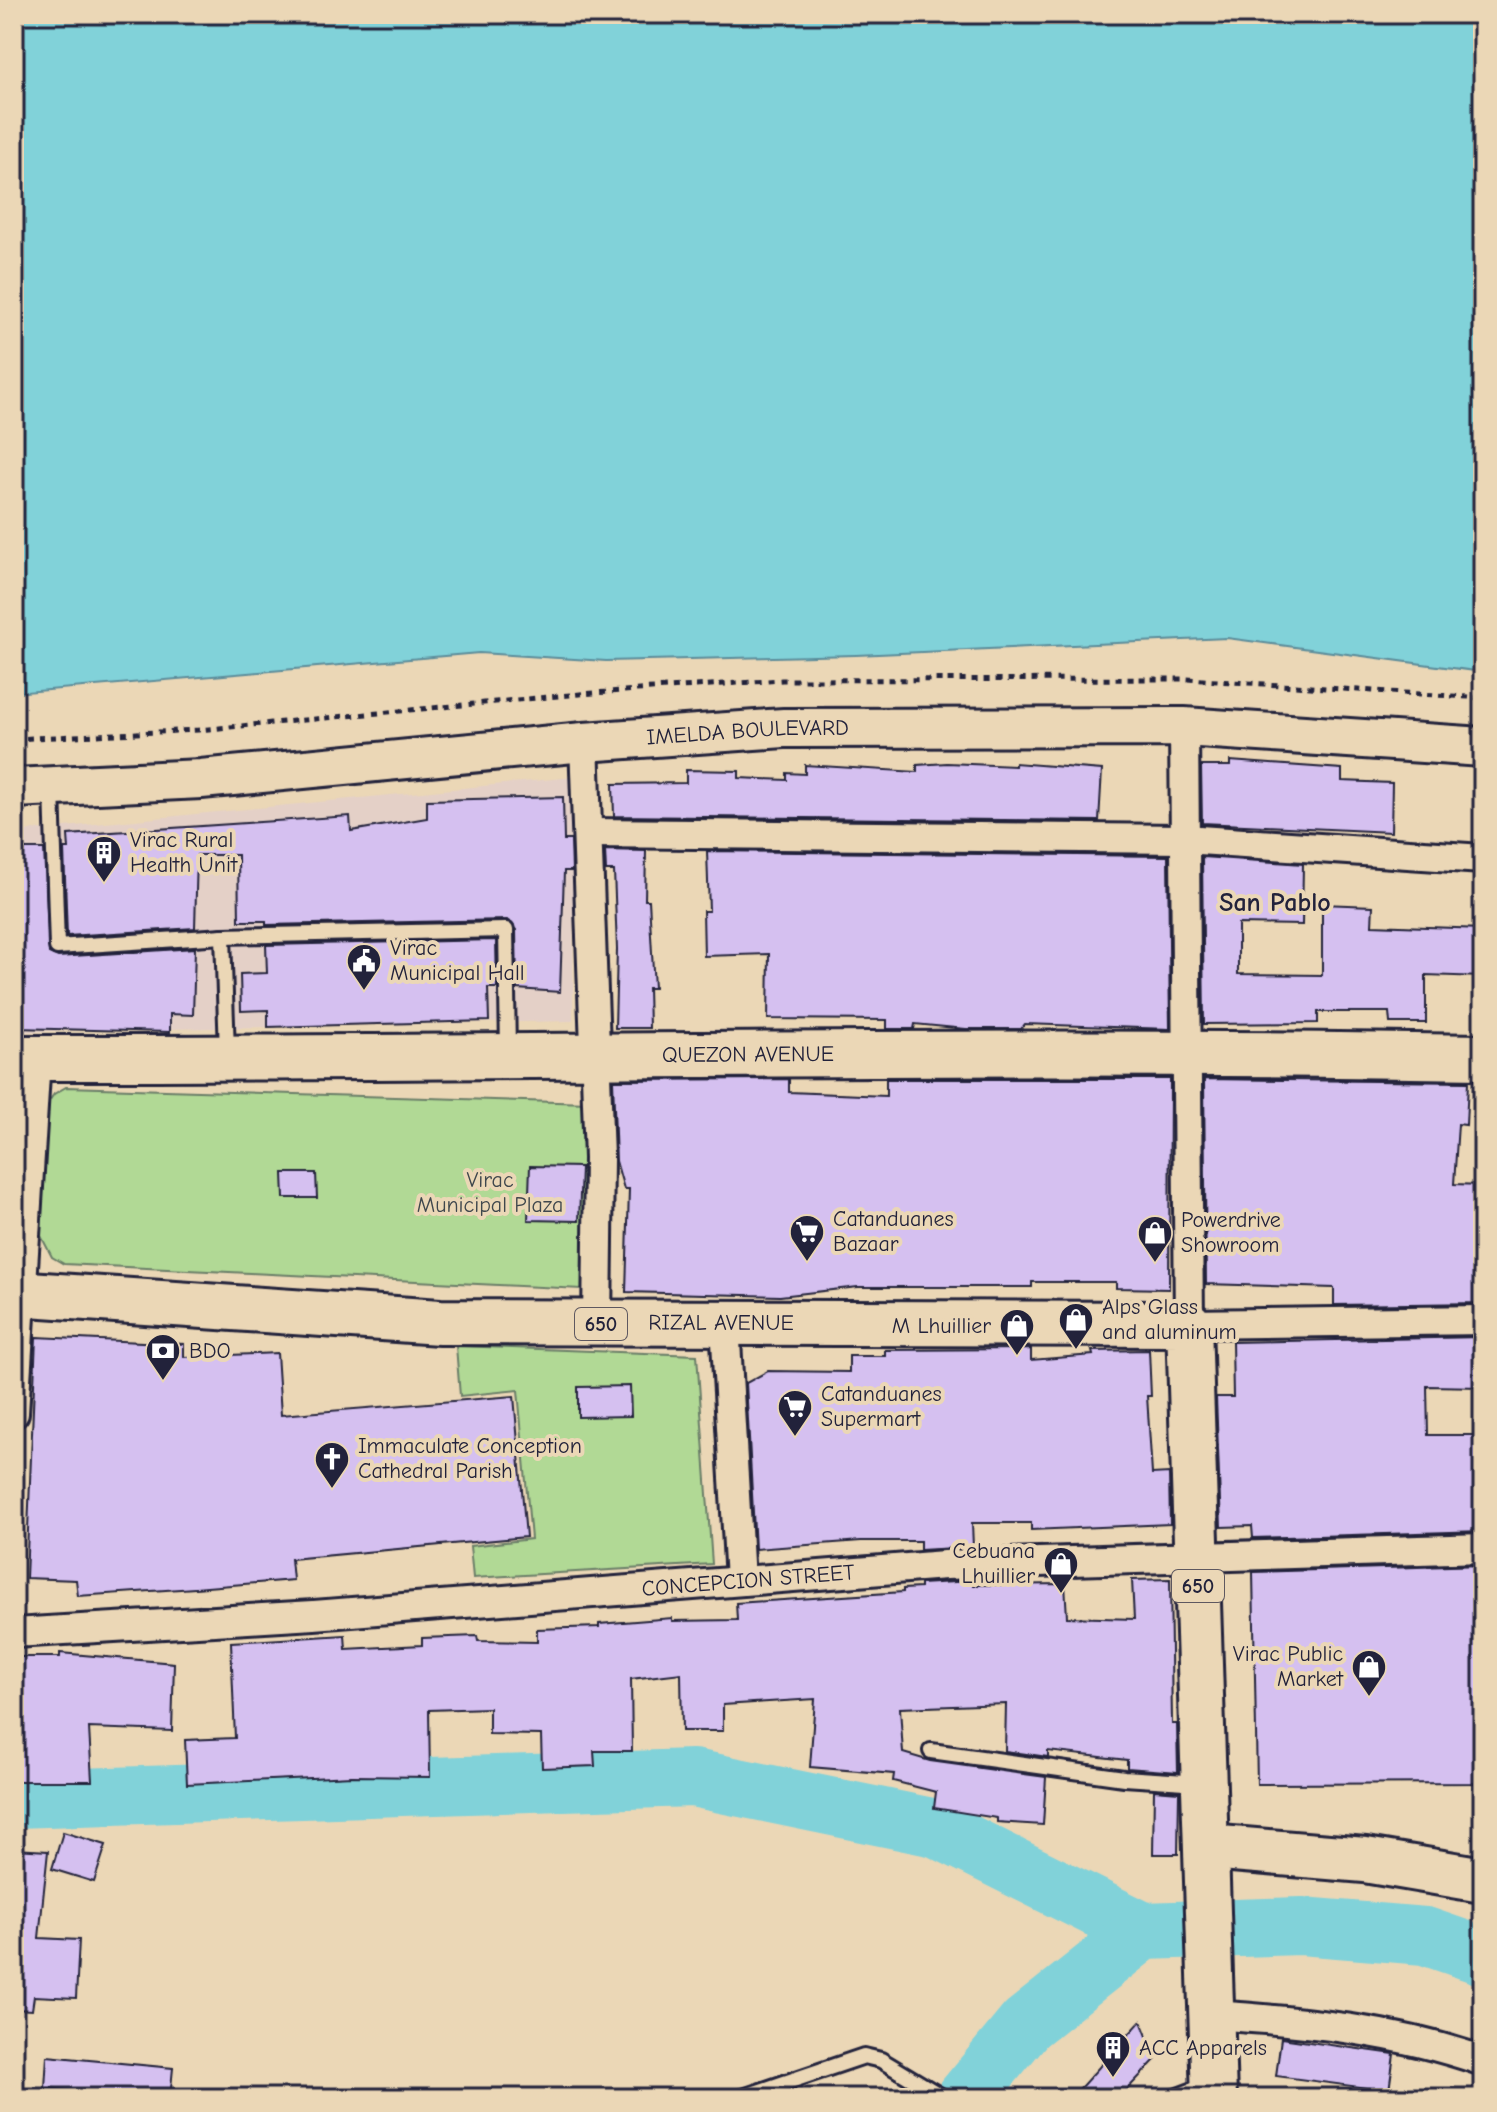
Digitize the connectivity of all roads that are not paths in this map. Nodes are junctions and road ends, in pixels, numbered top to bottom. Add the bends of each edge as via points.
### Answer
1 (1184, 727) junction
2 (584, 742) junction
3 (1483, 747) edge
4 (14, 788) edge
5 (52, 788) junction
6 (589, 833) junction
7 (1184, 839) junction
8 (1483, 859) edge
9 (223, 936) junction
10 (1185, 1052) junction
11 (227, 1057) junction
12 (508, 1057) junction
13 (1483, 1057) edge
14 (25, 1058) edge
15 (595, 1058) junction
16 (18, 1293) edge
17 (1483, 1320) edge
18 (597, 1324) junction
19 (725, 1324) junction
20 (1189, 1324) junction
21 (14, 1413) edge
22 (1483, 1548) edge
23 (1197, 1554) junction
24 (740, 1580) junction
25 (14, 1633) edge
26 (931, 1751) dead end
27 (1206, 1783) junction
28 (1209, 1865) junction
29 (1483, 1880) edge
30 (1211, 2006) junction
31 (1483, 2061) edge
32 (1214, 2091) edge
33 (740, 2098) edge
34 (944, 2098) edge
35 (1172, 2098) edge

1 - 2 main road, IMELDA BOULEVARD via 784,728
1 - 3 main road, IMELDA BOULEVARD
1 - 7 street
2 - 5 main road, IMELDA BOULEVARD
2 - 6 street
4 - 5 main road, IMELDA BOULEVARD
5 - 9 lane via 57,947
6 - 7 street
6 - 15 street
7 - 8 street
7 - 10 street
9 - 11 lane
9 - 12 lane via 506,930
10 - 13 main road, QUEZON AVENUE
10 - 15 main road, QUEZON AVENUE
10 - 20 street
11 - 12 main road, QUEZON AVENUE
11 - 14 main road, QUEZON AVENUE
12 - 15 main road, QUEZON AVENUE
14 - 16 street
15 - 18 street via 601,1224
16 - 18 main road, RIZAL AVENUE / 650 via 440,1322
16 - 21 street
17 - 20 street
18 - 19 main road, RIZAL AVENUE / 650
19 - 20 main road, RIZAL AVENUE / 650
19 - 24 street
20 - 23 main road, 650
22 - 23 street, CONCEPCION STREET
23 - 24 street, CONCEPCION STREET
23 - 27 main road, 650
24 - 25 street, CONCEPCION STREET
26 - 27 lane via 1124,1778
27 - 28 main road, 650
28 - 29 main road via 1365,1860
28 - 30 main road, 650
30 - 31 street via 1396,2035
30 - 32 main road, 650
32 - 35 lane
33 - 34 lane via 864,2056 881,2060

